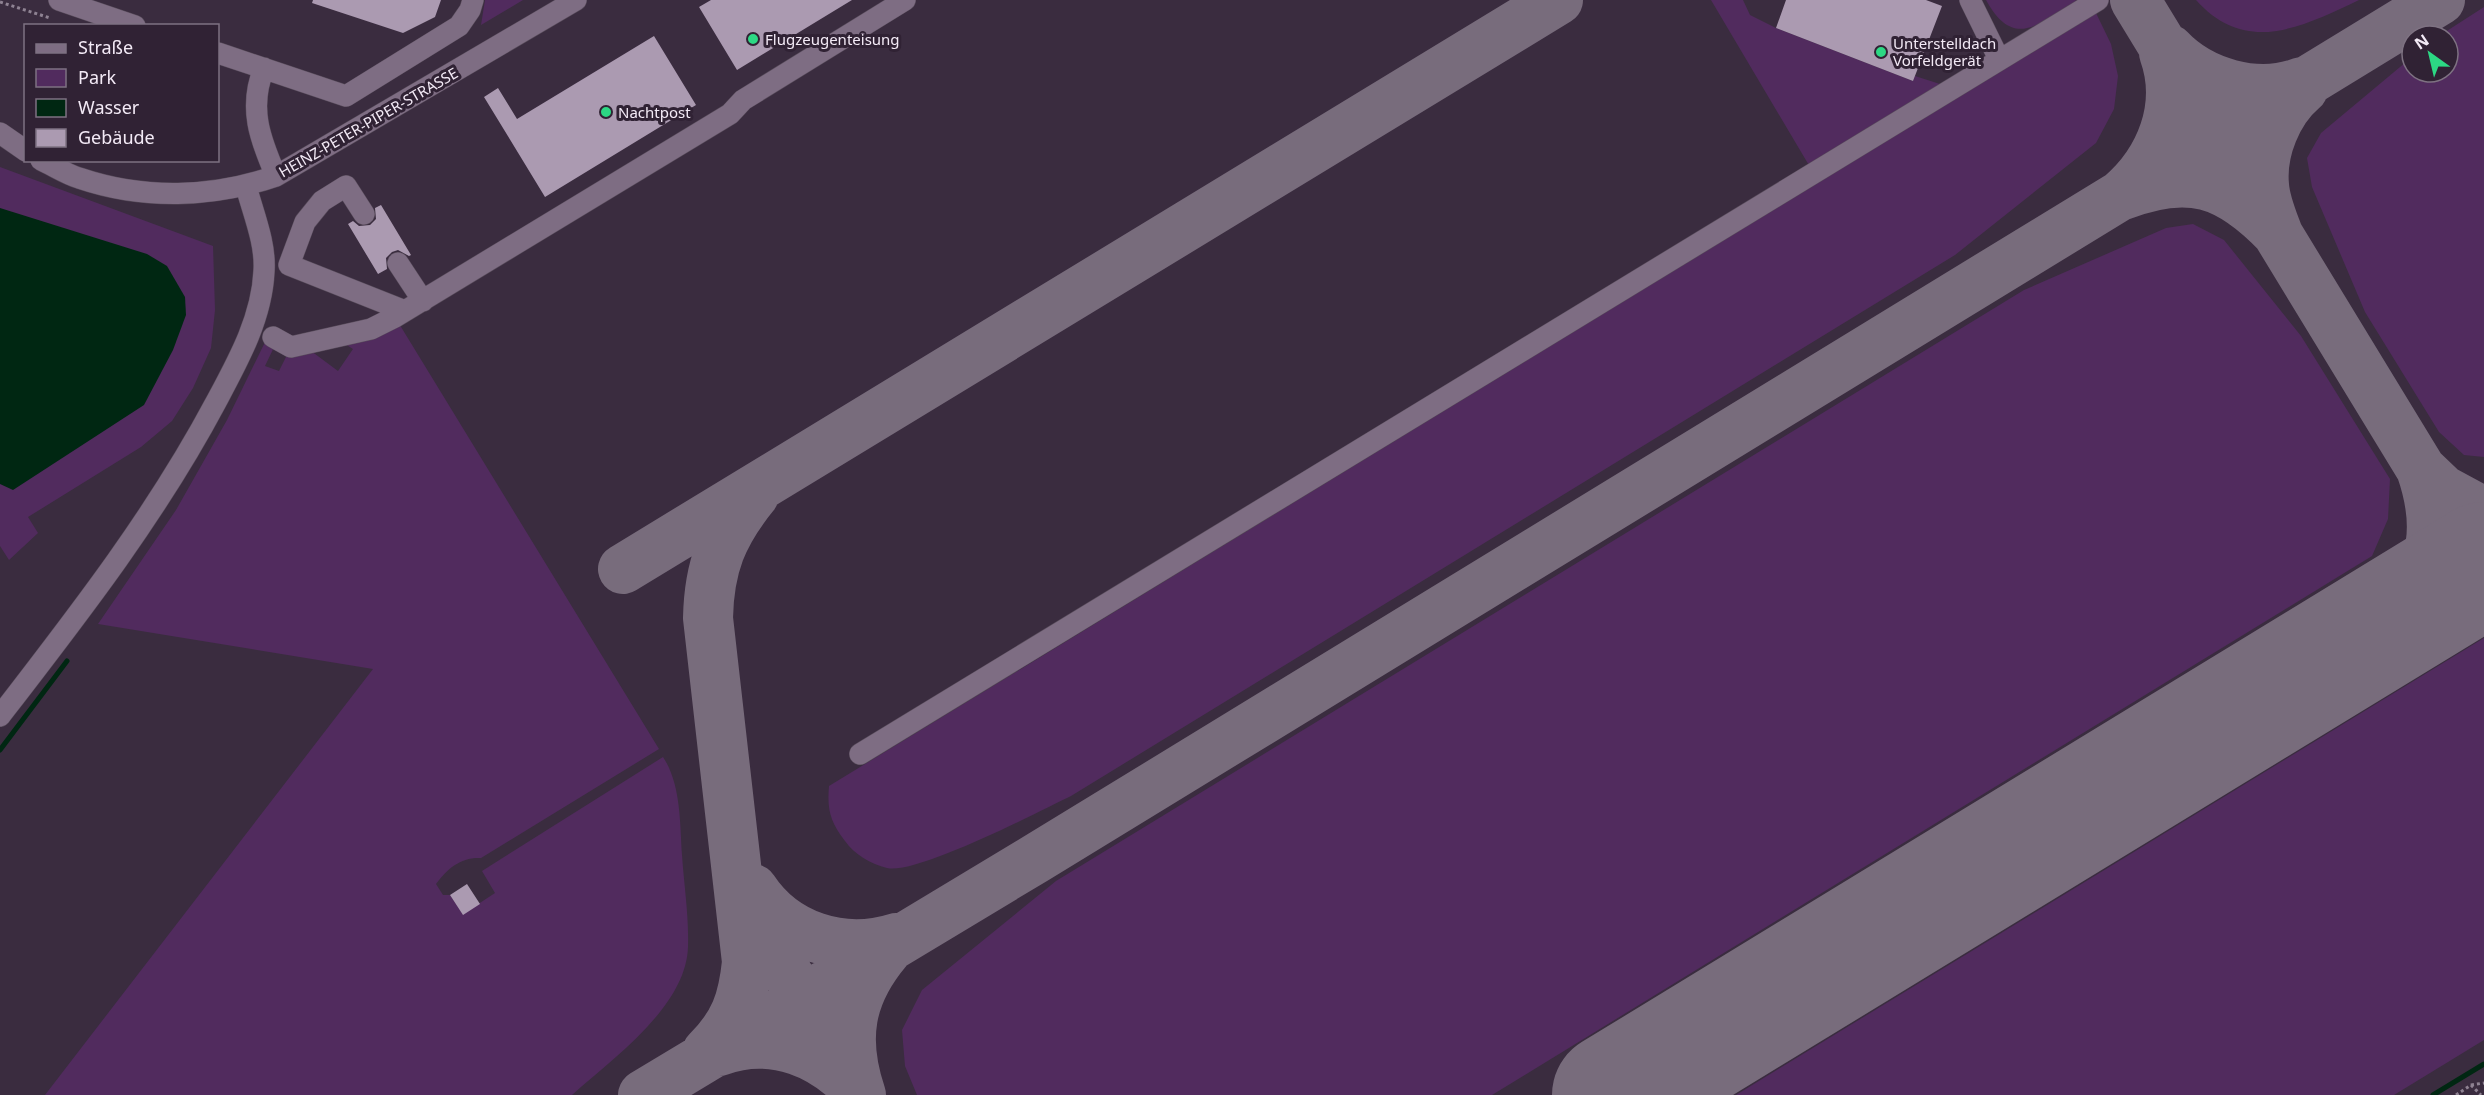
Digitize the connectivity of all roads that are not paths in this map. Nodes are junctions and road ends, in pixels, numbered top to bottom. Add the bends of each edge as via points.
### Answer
1 (473, 0) edge
2 (576, 0) edge
3 (905, 0) edge
4 (1970, 0) edge
5 (2098, 0) edge
6 (56, 9) edge
7 (126, 24) edge
8 (219, 53) edge
9 (2000, 59) junction
10 (264, 68) junction
11 (0, 133) edge
12 (24, 150) edge
13 (45, 162) edge
14 (276, 176) junction
15 (246, 186) junction
16 (364, 214) dead end
17 (398, 263) dead end
18 (414, 306) junction
19 (273, 337) dead end
20 (0, 716) edge
21 (860, 754) dead end

1 - 10 street via 459,26 346,96
2 - 14 street, HEINZ-PETER-PIPER-STRASSE
3 - 18 street via 743,100 730,114
4 - 9 street
5 - 9 street
6 - 7 street
8 - 10 street
9 - 21 street
10 - 14 street via 256,87 259,137
11 - 12 street
13 - 15 street, HEINZ-PETER-PIPER-STRASSE via 78,178 130,191 177,195
14 - 15 street, HEINZ-PETER-PIPER-STRASSE
15 - 20 street via 264,270 244,350 156,505
16 - 18 street via 346,186 322,201 305,222 289,265
17 - 18 street
18 - 19 street via 371,329 291,347

